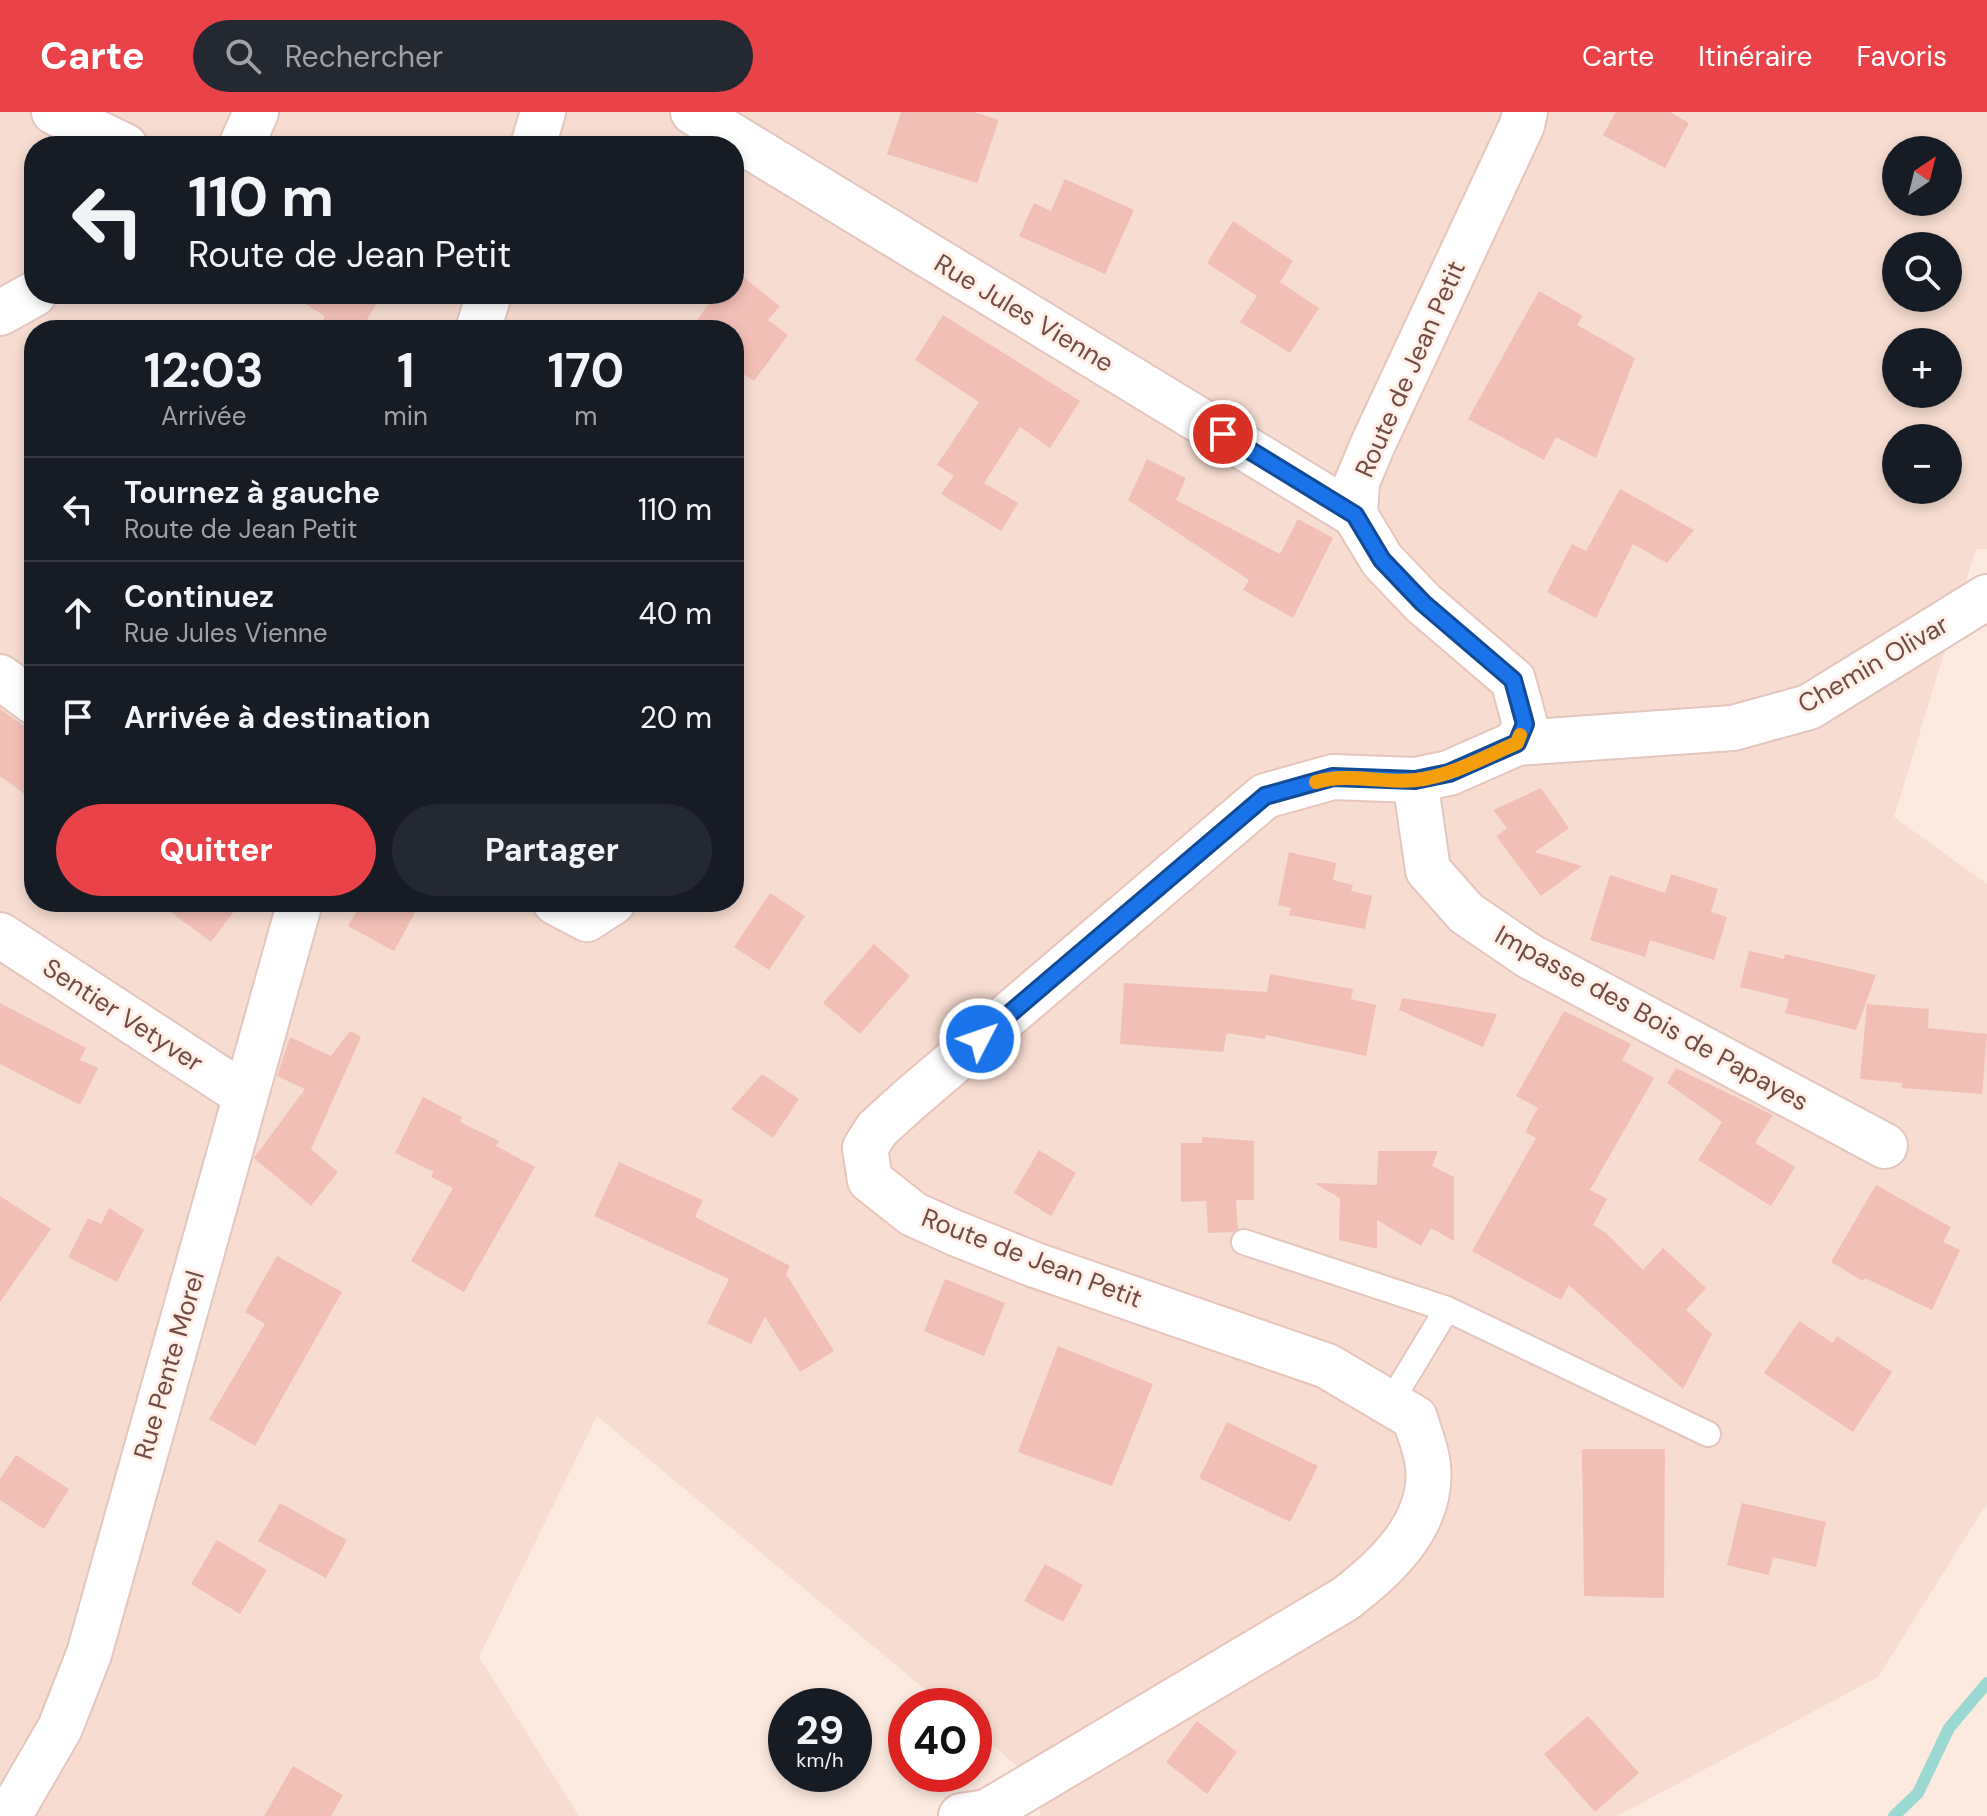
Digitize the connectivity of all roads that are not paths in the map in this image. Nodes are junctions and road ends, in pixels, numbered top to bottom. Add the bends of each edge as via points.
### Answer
1 (54, 112) edge
2 (256, 112) edge
3 (543, 112) edge
4 (693, 112) edge
5 (1525, 112) edge
6 (104, 136) edge
7 (245, 136) edge
8 (536, 136) edge
9 (732, 136) edge
10 (744, 143) edge
11 (24, 300) edge
12 (0, 313) edge
13 (1355, 515) junction
14 (1987, 597) edge
15 (0, 677) edge
16 (24, 695) edge
17 (1517, 743) junction
18 (1415, 780) junction
19 (297, 912) edge
20 (574, 912) edge
21 (598, 912) edge
22 (0, 935) edge
23 (245, 1095) junction
24 (1885, 1146) dead end
25 (1244, 1242) dead end
26 (1447, 1309) junction
27 (1390, 1403) junction
28 (1708, 1434) dead end
29 (9, 1816) edge
30 (961, 1816) edge

1 - 6 street
2 - 7 street
3 - 8 street
4 - 9 street, Rue Jules Vienne
5 - 13 street, Route de Jean Petit via 1373,444 1357,482
10 - 13 street, Rue Jules Vienne
11 - 12 street
13 - 17 street, Route de Jean Petit via 1382,560 1423,603 1513,680 1525,724
14 - 17 street, Chemin Olivar via 1809,707 1733,728
15 - 16 street
17 - 18 street, Route de Jean Petit via 1449,773
18 - 24 street, Impasse des Bois de Papayes via 1428,870 1466,913 1529,956
18 - 27 street, Route de Jean Petit via 1333,777 1265,796 909,1100 865,1148 870,1180 913,1214 1035,1265 1327,1366
19 - 23 street, Rue Pente Morel
20 - 21 street via 587,919
22 - 23 street, Sentier Vetyver
23 - 29 street, Rue Pente Morel via 89,1654 60,1728
25 - 26 lane
26 - 27 lane
26 - 28 lane
27 - 30 street, Route de Jean Petit via 1415,1418 1429,1465 1427,1502 1381,1571 1345,1599 987,1812

